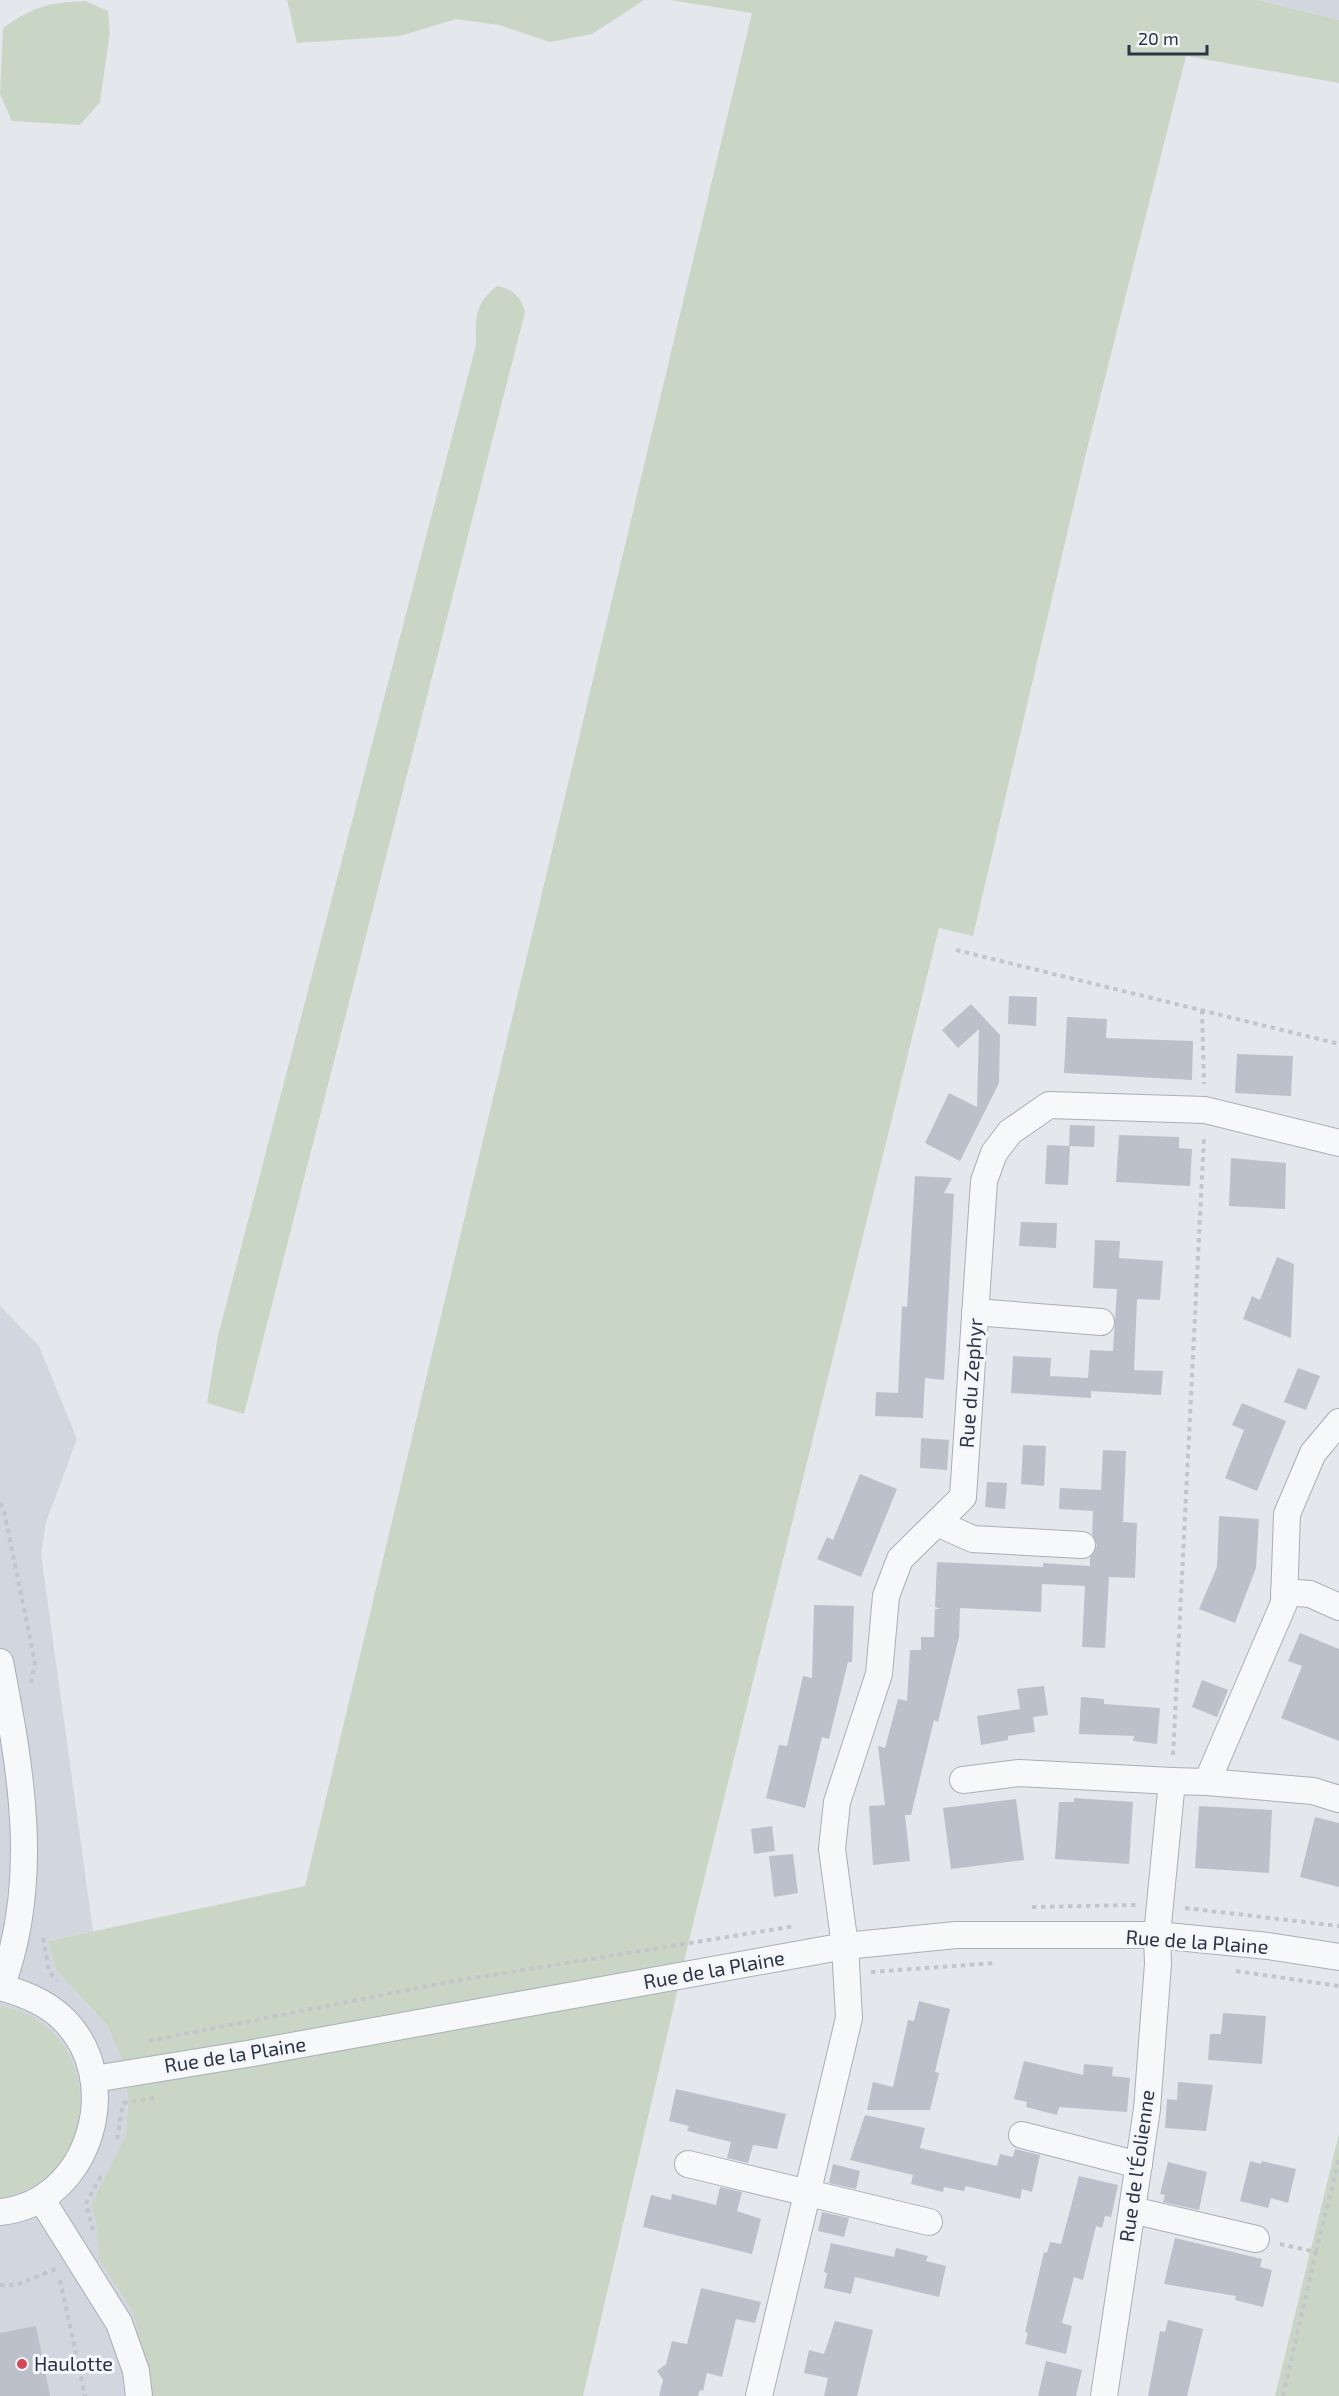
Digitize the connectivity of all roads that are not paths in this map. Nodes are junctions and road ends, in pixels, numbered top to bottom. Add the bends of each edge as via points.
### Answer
1 (1339, 1143) edge
2 (975, 1312) junction
3 (1101, 1322) dead end
4 (1339, 1422) edge
5 (937, 1523) junction
6 (1082, 1545) dead end
7 (1284, 1592) junction
8 (1339, 1607) edge
9 (0, 1662) edge
10 (963, 1780) dead end
11 (1172, 1781) junction
12 (1207, 1782) junction
13 (1339, 1798) edge
14 (1157, 1935) junction
15 (845, 1946) junction
16 (1339, 1957) edge
17 (0, 1987) edge
18 (94, 2079) junction
19 (1022, 2135) dead end
20 (688, 2164) dead end
21 (1139, 2165) junction
22 (807, 2193) junction
23 (42, 2200) junction
24 (1132, 2210) junction
25 (0, 2212) edge
26 (929, 2222) dead end
27 (1256, 2239) road end
28 (140, 2396) edge
29 (759, 2396) edge
30 (1104, 2396) edge

1 - 2 street, Rue du Zephyr via 1205,1110 1049,1105 1010,1132 994,1153 984,1181
2 - 3 street
2 - 5 street, Rue du Zephyr via 963,1497
4 - 7 street via 1313,1453 1287,1514
5 - 6 street via 973,1539
5 - 15 street, Rue du Zephyr via 900,1559 886,1596 879,1674 837,1802 832,1849
7 - 8 street via 1310,1594
7 - 12 street via 1284,1603
9 - 17 street via 22,1790 25,1864 17,1935
10 - 11 street via 1019,1773
11 - 12 street
11 - 14 street
12 - 13 street via 1313,1791
14 - 15 street, Rue de la Plaine via 956,1935
14 - 16 street, Rue de la Plaine
14 - 21 street, Rue de l'Éolienne via 1147,2109
15 - 18 street, Rue de la Plaine
15 - 22 street via 849,2018
17 - 18 street via 34,1997 62,2017 83,2045
18 - 23 street via 96,2111 88,2144 70,2173
19 - 21 street
20 - 22 street
21 - 24 street, Rue de l'Éolienne
22 - 26 street
22 - 29 street
23 - 25 street
23 - 28 street via 119,2323 134,2363
24 - 27 street
24 - 30 street, Rue de l'Éolienne

